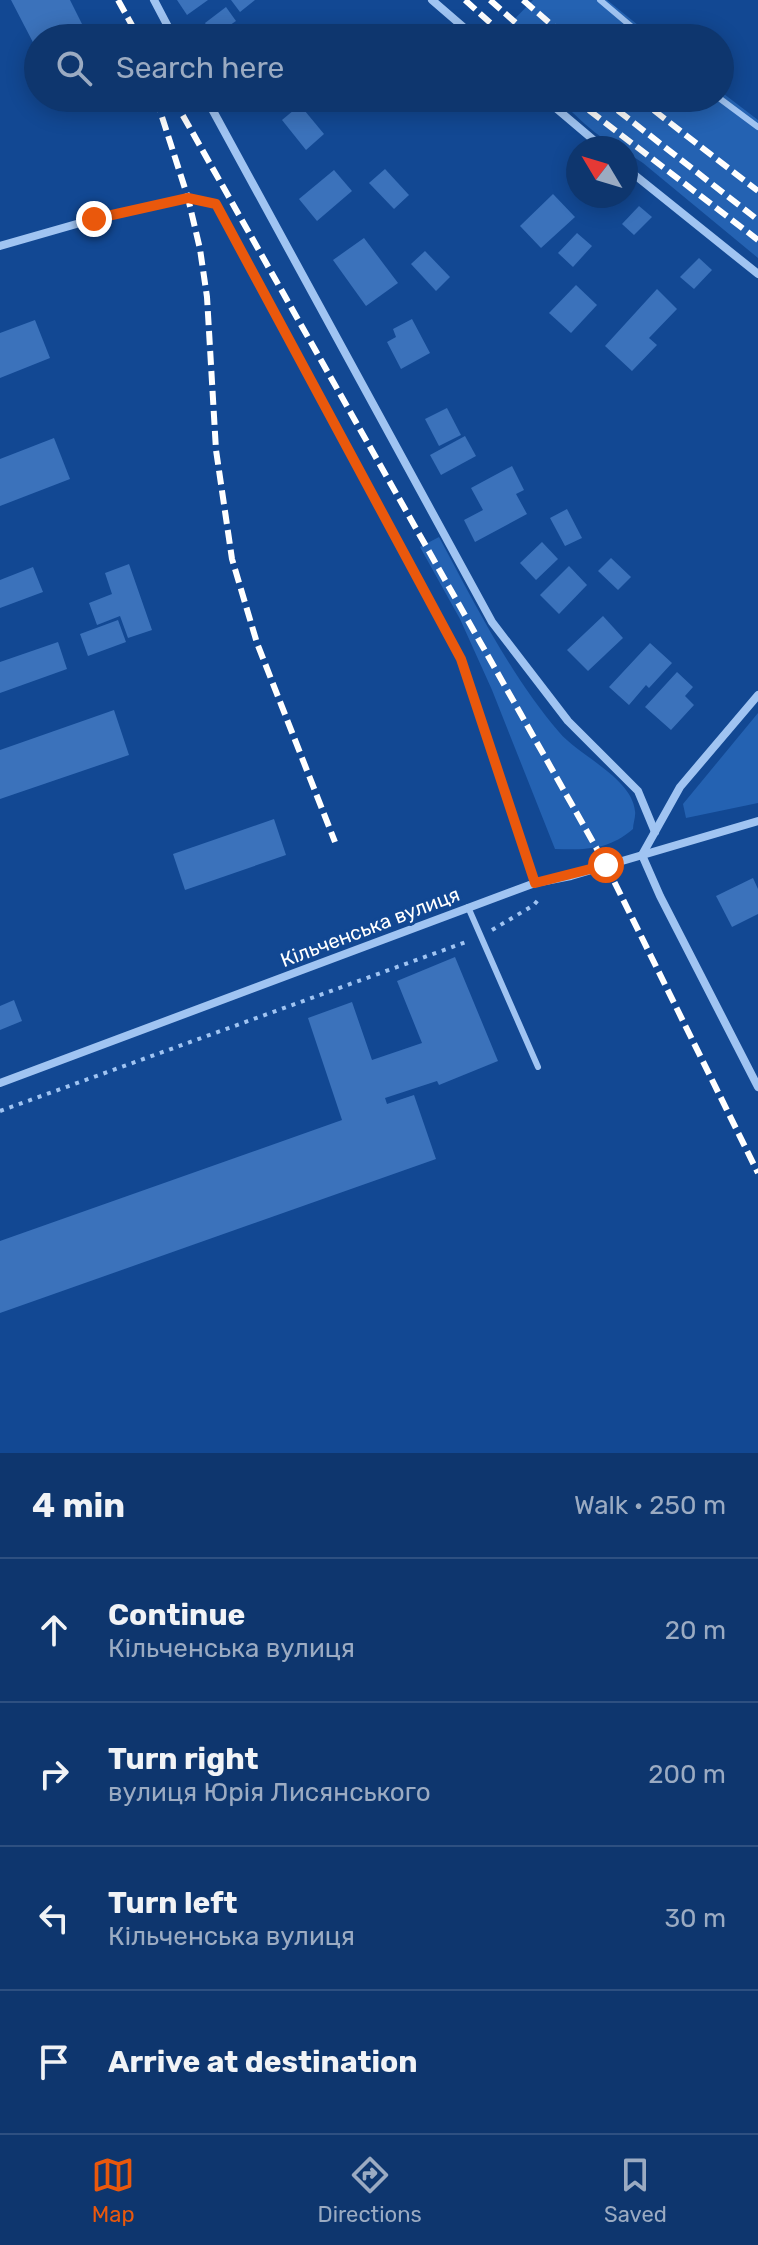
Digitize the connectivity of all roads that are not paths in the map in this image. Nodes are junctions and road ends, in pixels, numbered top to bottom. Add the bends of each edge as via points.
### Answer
1 (154, 0) edge
2 (432, 0) edge
3 (600, 0) edge
4 (167, 24) edge
5 (460, 24) edge
6 (628, 24) edge
7 (734, 109) edge
8 (214, 112) edge
9 (561, 112) edge
10 (758, 127) edge
11 (589, 136) edge
12 (638, 178) edge
13 (0, 246) edge
14 (758, 274) edge
15 (758, 695) edge
16 (758, 821) edge
17 (655, 832) junction
18 (642, 855) junction
19 (535, 883) junction
20 (468, 907) junction
21 (538, 1067) dead end
22 (0, 1083) edge
23 (758, 1087) edge

1 - 4 street
2 - 5 street
3 - 6 lane
7 - 10 lane
8 - 17 street via 492,622 568,721 638,791
9 - 11 street
12 - 14 street
13 - 19 street via 188,198 216,204 461,659
15 - 17 street via 680,787
16 - 18 street, Кільченська вулиця
17 - 18 street
18 - 19 street, Кільченська вулиця
18 - 23 street
19 - 20 street, Кільченська вулиця
20 - 21 lane
20 - 22 street, Кільченська вулиця

